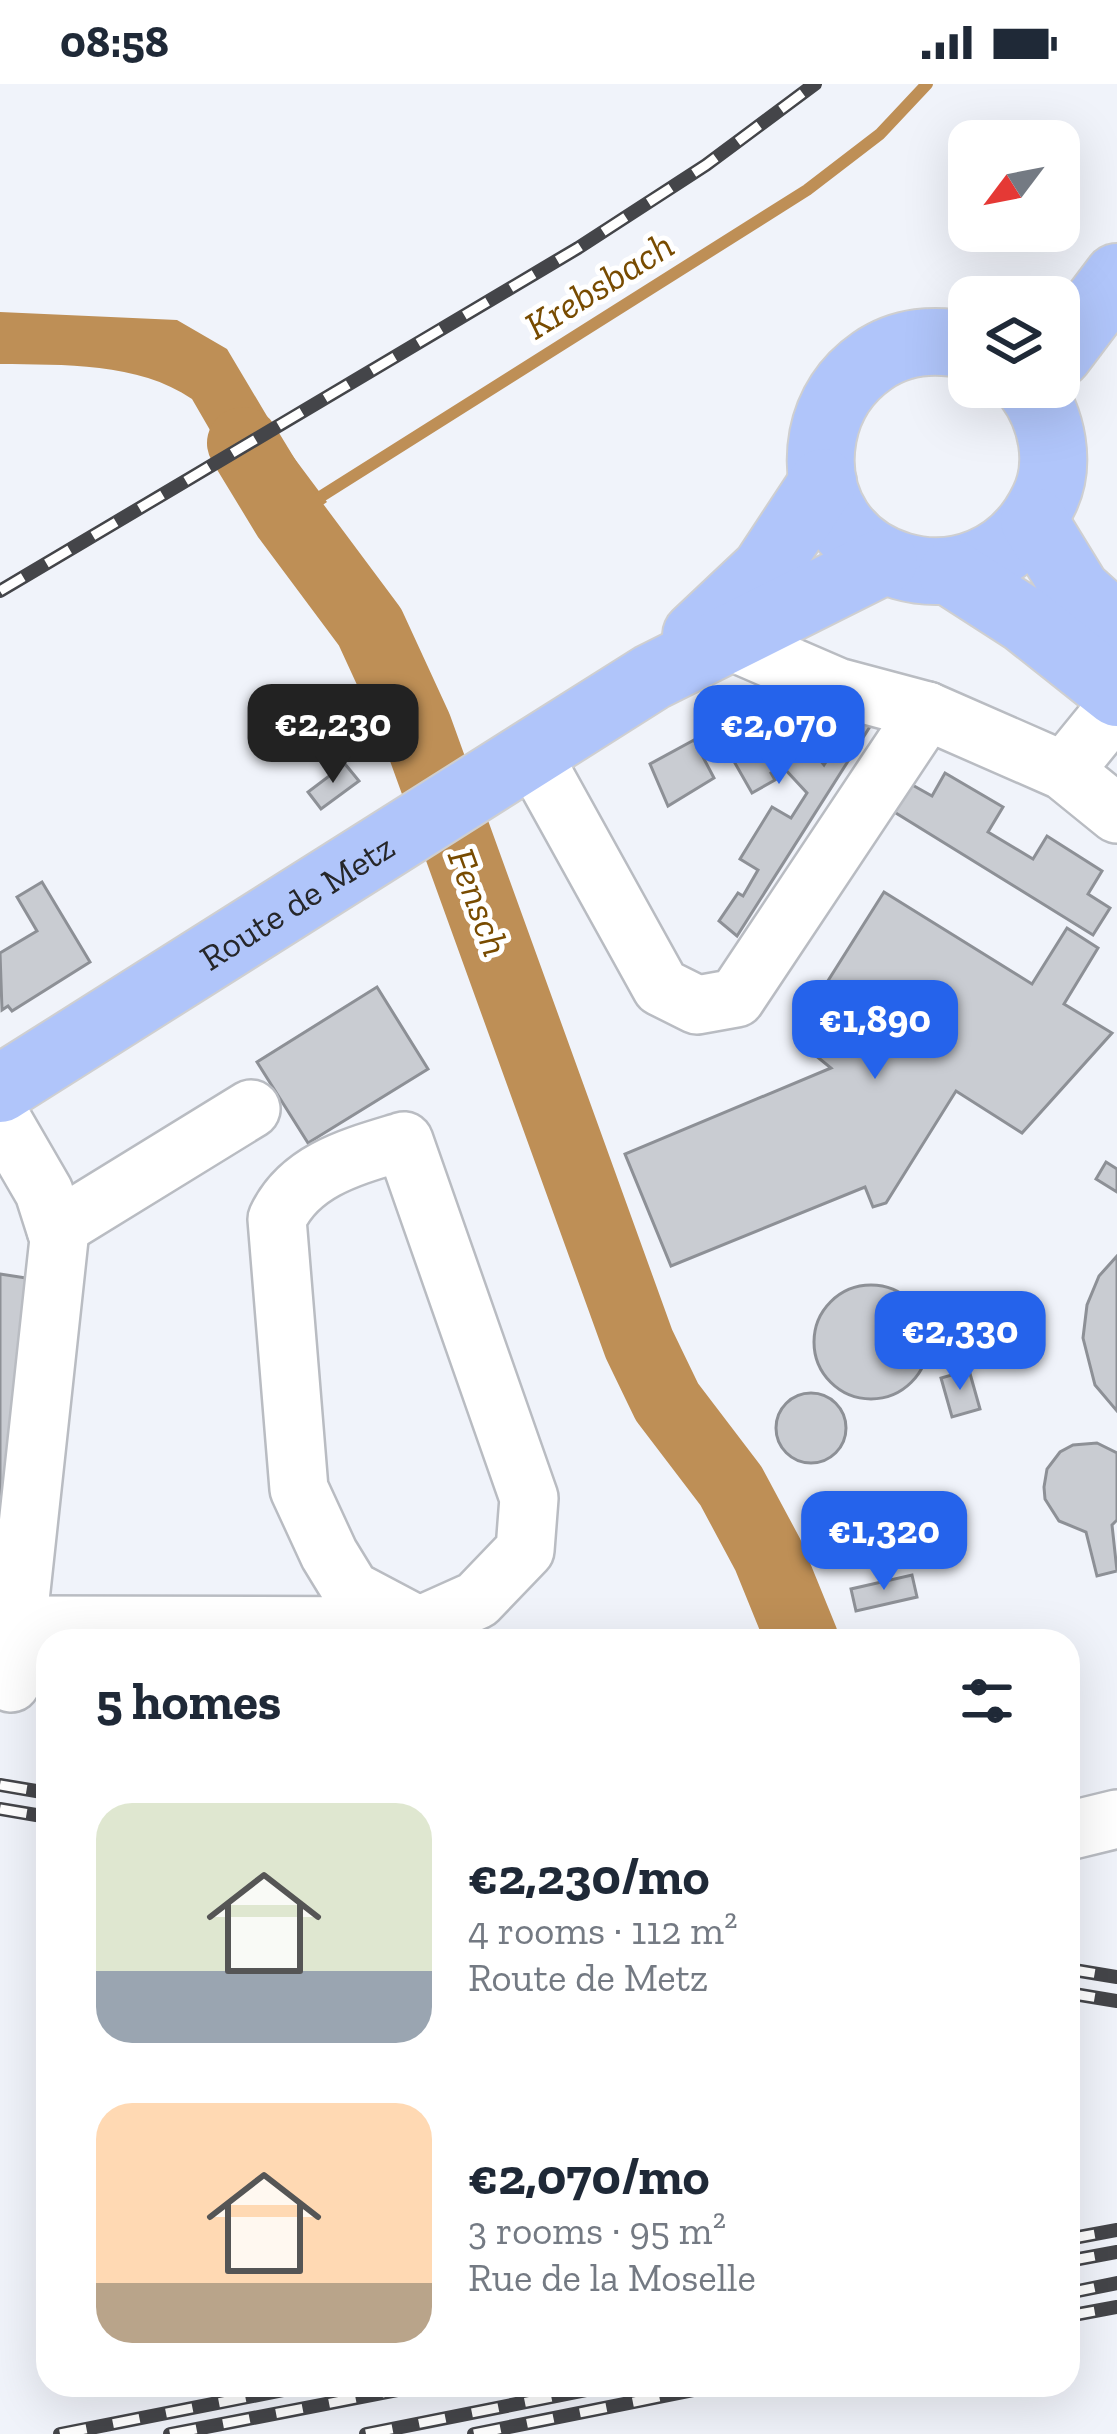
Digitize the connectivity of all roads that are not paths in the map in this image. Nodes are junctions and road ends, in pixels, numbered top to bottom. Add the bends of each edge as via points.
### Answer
1 (1117, 239) edge
2 (1072, 276) edge
3 (1117, 277) edge
4 (1080, 329) edge
5 (948, 341) edge
6 (1047, 408) edge
7 (823, 482) junction
8 (1034, 521) junction
9 (884, 561) junction
10 (952, 572) junction
11 (1117, 627) edge
12 (731, 641) junction
13 (652, 677) junction
14 (1117, 693) edge
15 (1117, 706) edge
16 (927, 711) junction
17 (532, 754) junction
18 (1064, 771) junction
19 (1117, 814) edge
20 (0, 1089) edge
21 (251, 1109) dead end
22 (0, 1116) edge
23 (56, 1229) junction
24 (17, 1624) junction
25 (418, 1627) junction
26 (11, 1683) dead end

1 - 2 main road
3 - 4 main road
5 - 7 main road via 914,343 859,370 826,421
6 - 8 main road via 1054,460
7 - 9 main road via 835,514
7 - 13 main road, Route de Metz via 765,570
8 - 10 main road via 985,564
8 - 11 main road via 1077,591
9 - 10 main road
9 - 12 main road, Route de Metz
10 - 14 main road
12 - 13 main road, Route de Metz
12 - 16 street via 837,687
13 - 17 main road, Route de Metz
15 - 18 street
16 - 17 street via 736,998 697,1005 661,987
16 - 18 street
17 - 20 main road, Route de Metz
18 - 19 street
21 - 23 street
22 - 23 street
23 - 24 street
24 - 25 street
24 - 26 street
25 - 25 street via 477,1600 525,1550 529,1498 404,1141 337,1161 288,1196 278,1219 299,1489 351,1590

